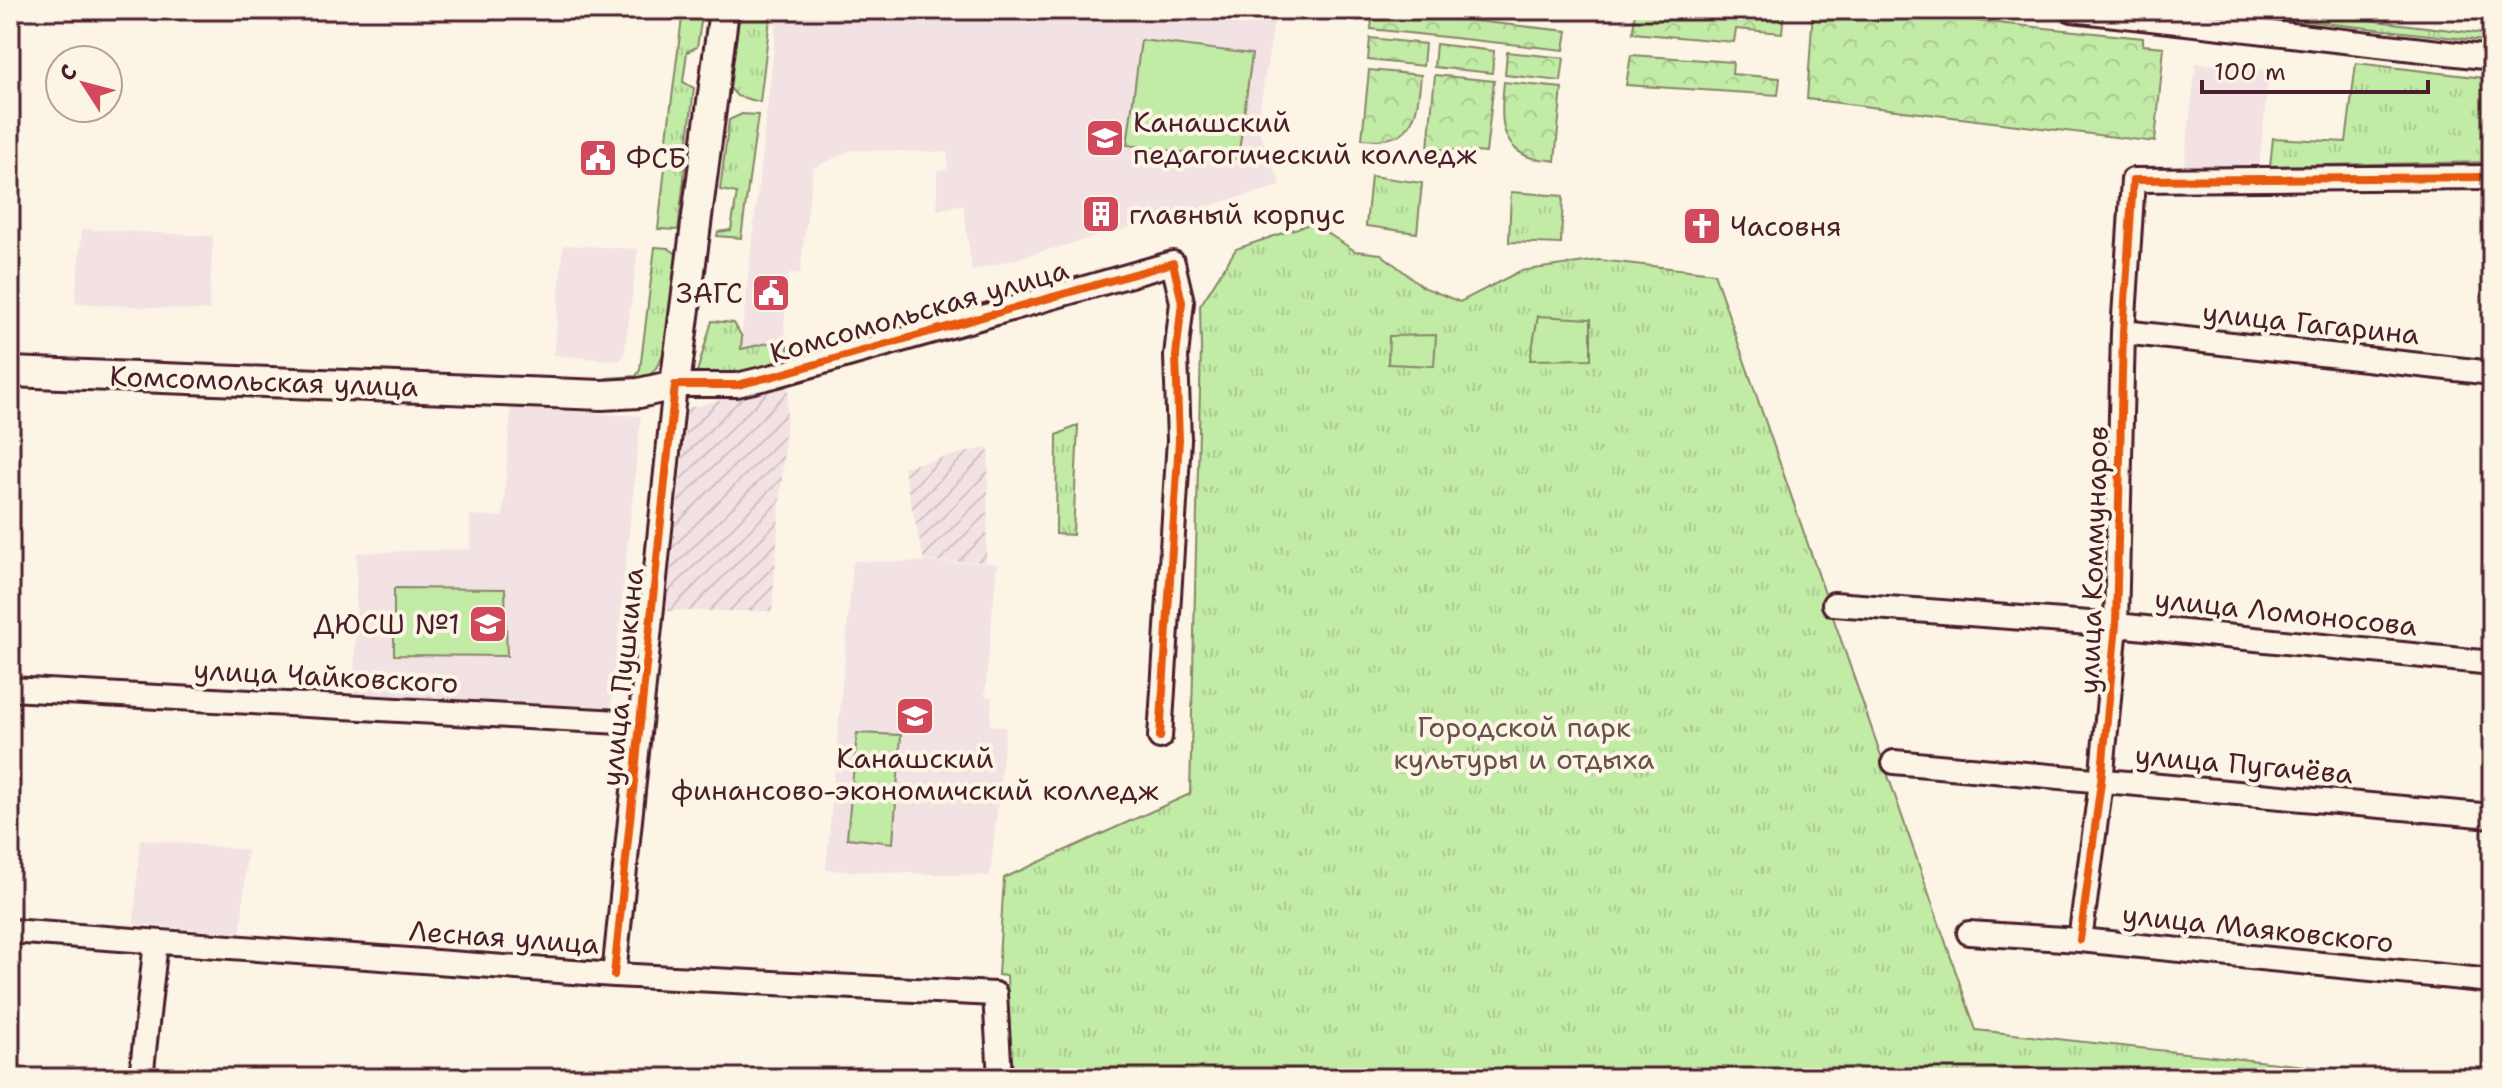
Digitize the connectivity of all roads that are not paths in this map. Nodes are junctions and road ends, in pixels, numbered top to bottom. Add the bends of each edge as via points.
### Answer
1 (724, 10) edge
2 (2072, 10) edge
3 (2492, 58) edge
4 (706, 157) joint
5 (2492, 177) edge
6 (2123, 332) junction
7 (10, 372) edge
8 (2492, 373) edge
9 (675, 385) junction
10 (1834, 604) dead end
11 (2116, 625) junction
12 (2492, 663) edge
13 (10, 689) edge
14 (639, 723) junction
15 (1160, 737) dead end
16 (1894, 762) dead end
17 (2101, 782) junction
18 (2492, 816) edge
19 (10, 931) edge
20 (1969, 933) dead end
21 (2080, 940) junction
22 (156, 942) junction
23 (614, 975) junction
24 (2492, 981) edge
25 (141, 1078) edge
26 (1000, 1078) edge

1 - 4 street, улица Пушкина
2 - 3 street
4 - 9 main road, улица Пушкина
5 - 6 street, улица Коммунаров via 2133,180
6 - 8 street, улица Гагарина
6 - 11 street, улица Коммунаров
7 - 9 main road, Комсомольская улица via 602,395
9 - 14 street, улица Пушкина
9 - 15 street, Комсомольская улица via 737,385 762,379 1173,263 1182,302 1176,356 1179,440
10 - 11 street, улица Ломоносова
11 - 12 street, улица Ломоносова
11 - 17 street, улица Коммунаров
13 - 14 street, улица Чайковского
14 - 23 street, улица Пушкина
16 - 17 street, улица Пугачёва
17 - 18 street, улица Пугачёва
17 - 21 street, улица Коммунаров
19 - 22 street, Лесная улица
20 - 21 street, улица Маяковского
21 - 24 street, улица Маяковского
22 - 23 street, Лесная улица
22 - 25 street
23 - 26 street, Лесная улица via 995,994

